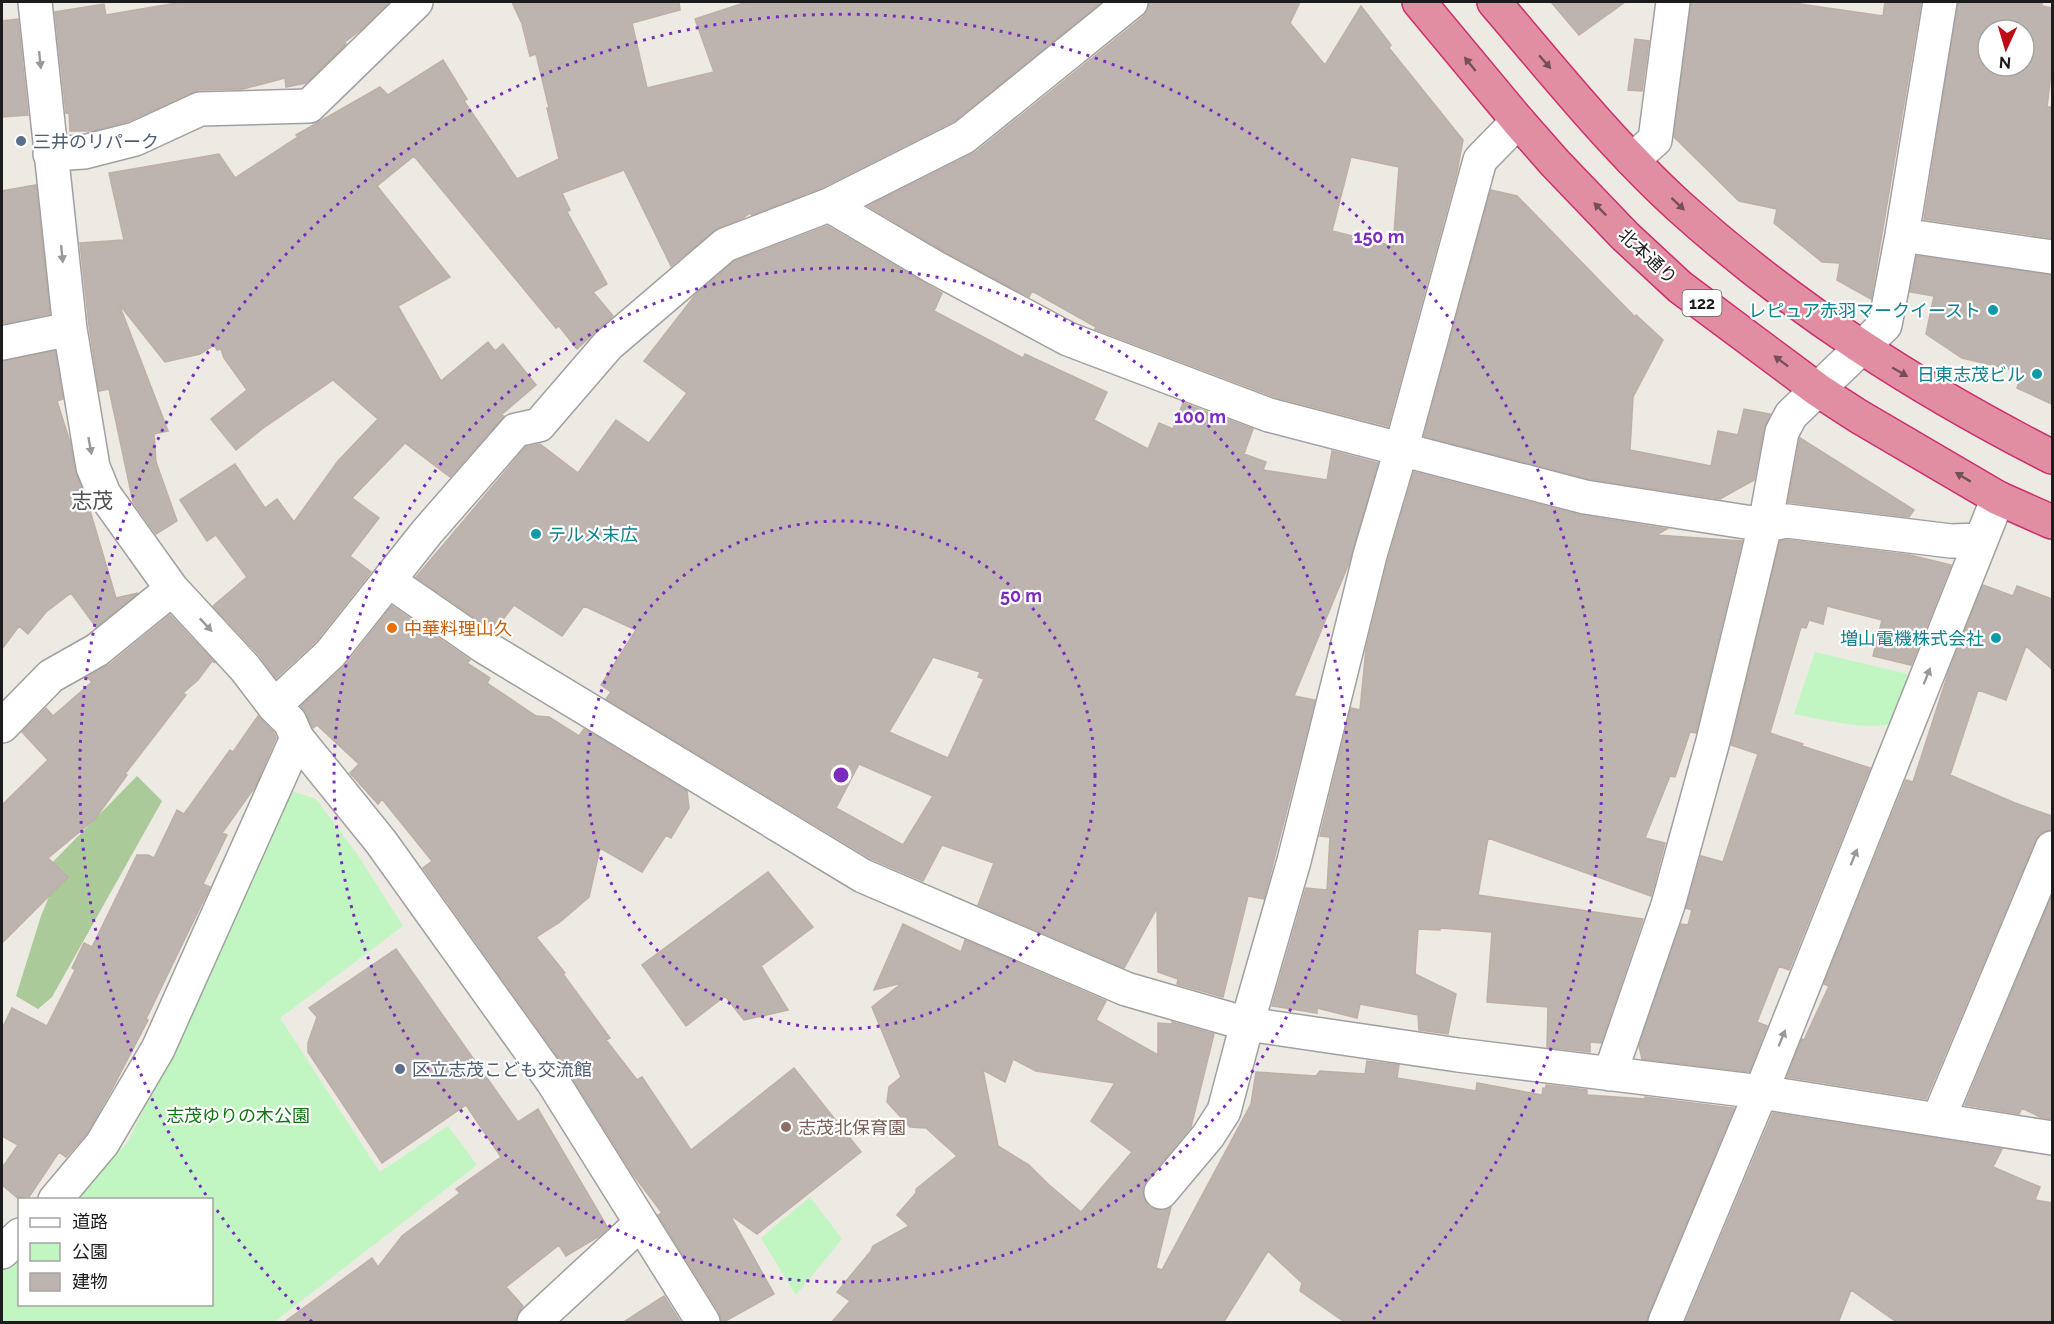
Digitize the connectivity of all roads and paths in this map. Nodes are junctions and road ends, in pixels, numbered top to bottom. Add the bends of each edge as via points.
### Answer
1 (35, 2) edge
2 (416, 2) edge
3 (1131, 2) edge
4 (1419, 2) edge
5 (1494, 2) edge
6 (1673, 2) edge
7 (1940, 2) edge
8 (1518, 121) junction
9 (50, 154) junction
10 (1632, 160) junction
11 (829, 205) junction
12 (1902, 235) junction
13 (2052, 257) edge
14 (70, 329) junction
15 (2, 343) edge
16 (1861, 348) junction
17 (1818, 390) junction
18 (1401, 450) junction
19 (2052, 457) edge
20 (1998, 498) junction
21 (2052, 522) edge
22 (1765, 525) junction
23 (1981, 540) junction
24 (388, 581) junction
25 (172, 589) junction
26 (274, 706) junction
27 (2, 726) edge
28 (297, 738) junction
29 (2052, 848) edge
30 (1247, 1024) junction
31 (1610, 1074) junction
32 (1761, 1092) junction
33 (1938, 1120) junction
34 (2052, 1138) edge
35 (1161, 1192) dead end
36 (57, 1198) edge
37 (641, 1223) junction
38 (18, 1237) edge
39 (2, 1252) edge
40 (534, 1323) edge
41 (703, 1323) edge
42 (1665, 1323) edge

1 -> 9 street
2 - 9 street via 309,106 200,109 135,139 84,152
3 - 11 street via 964,137
8 -> 4 highway, 北本通り / 122
5 -> 10 highway
6 - 10 street via 1655,141
7 - 12 street
17 -> 8 highway, 北本通り / 122 via 1680,287 1617,227
8 - 18 street via 1480,160
9 -> 14 street
10 -> 16 highway via 1743,260
11 - 18 street via 1068,339 1269,415
11 - 24 street via 725,245 608,345 539,425 516,430
12 - 13 street
12 - 16 street via 1885,325
14 - 15 street
14 -> 25 street via 93,467 104,494
16 - 17 street
16 -> 19 highway
20 -> 17 highway, 北本通り / 122
17 - 22 street via 1791,415 1782,432
18 - 22 street via 1585,497
18 - 30 street via 1370,555 1294,861
20 - 21 highway, 北本通り / 122
20 - 23 street
22 - 23 street via 1787,520 1951,541
22 - 31 street via 1713,741 1668,905
32 -> 23 street
24 - 26 street via 330,654
24 - 30 street via 483,646 863,876 1126,989
25 -> 26 street via 245,668
25 - 27 street via 97,650 51,676
26 - 28 street via 290,722
28 - 36 street via 158,1049 102,1144
28 - 37 street via 381,842 550,1078
29 - 33 street
30 - 31 street
30 - 35 street via 1224,1111
31 - 32 street
32 - 33 street
32 - 42 street
33 - 34 street
37 - 40 street
37 - 41 street
38 - 39 street

